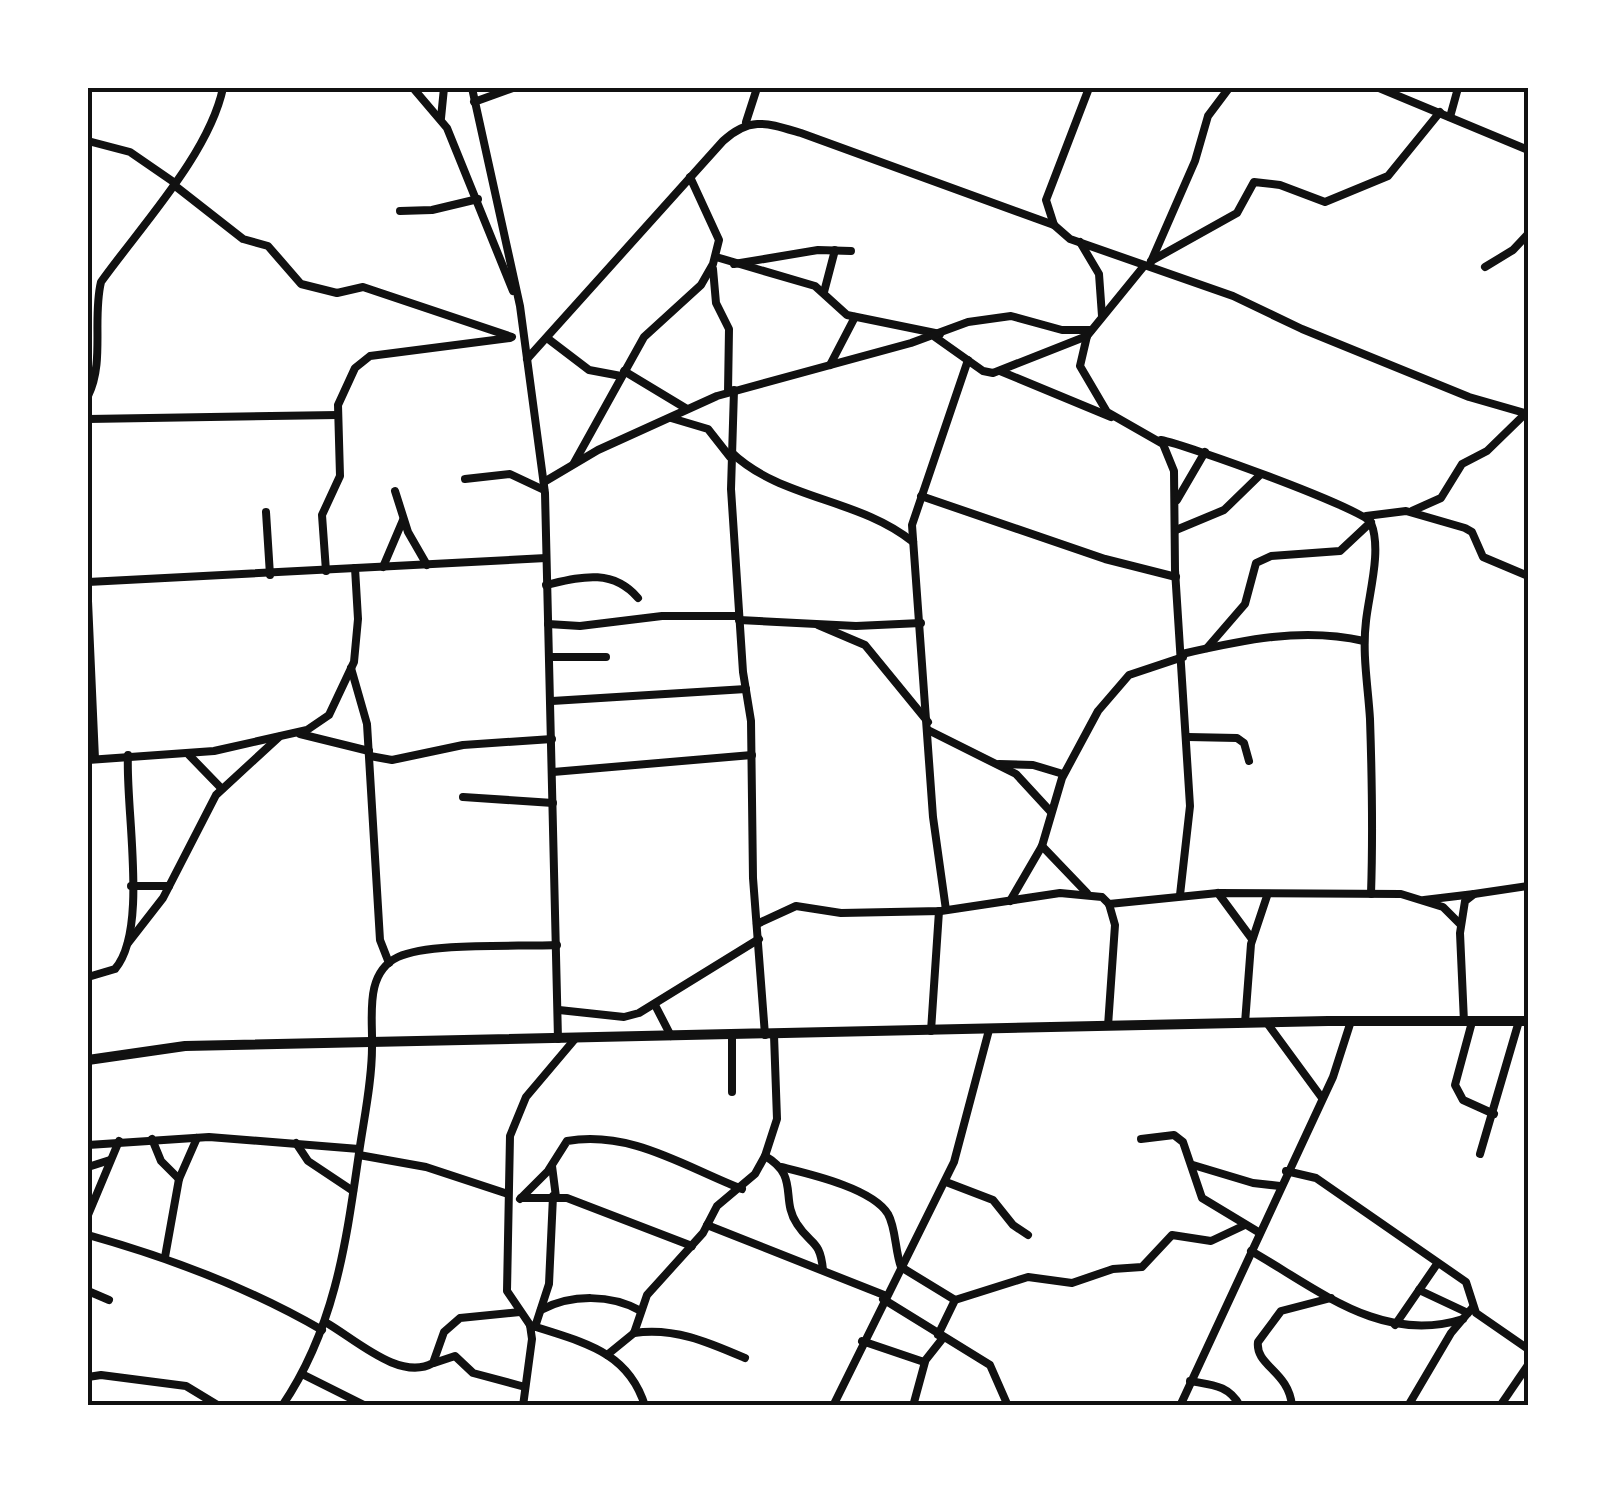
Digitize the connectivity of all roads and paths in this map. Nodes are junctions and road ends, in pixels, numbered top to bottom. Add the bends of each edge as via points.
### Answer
1 (223, 88) edge
2 (413, 88) edge
3 (444, 88) edge
4 (472, 88) edge
5 (512, 88) edge
6 (757, 88) edge
7 (1089, 88) edge
8 (1229, 88) edge
9 (1379, 88) edge
10 (1458, 88) edge
11 (474, 102) junction
12 (1440, 112) junction
13 (1450, 116) junction
14 (440, 119) junction
15 (746, 122) junction
16 (88, 142) edge
17 (1528, 150) edge
18 (690, 177) junction
19 (174, 184) junction
20 (478, 199) junction
21 (400, 211) dead end
22 (1054, 226) junction
23 (1528, 234) edge
24 (1080, 242) junction
25 (835, 250) junction
26 (851, 251) dead end
27 (714, 261) junction
28 (734, 264) junction
29 (1148, 265) junction
30 (1485, 267) dead end
31 (824, 292) junction
32 (522, 314) junction
33 (1102, 316) junction
34 (854, 318) junction
35 (1089, 333) junction
36 (937, 335) junction
37 (524, 336) junction
38 (512, 338) junction
39 (547, 338) junction
40 (528, 360) junction
41 (968, 360) junction
42 (830, 365) junction
43 (1000, 371) junction
44 (622, 374) junction
45 (731, 391) junction
46 (88, 396) edge
47 (687, 409) junction
48 (1527, 414) edge
49 (338, 415) junction
50 (671, 418) junction
51 (1116, 418) junction
52 (88, 419) edge
53 (1156, 440) junction
54 (1205, 452) junction
55 (730, 454) junction
56 (574, 463) junction
57 (1260, 475) junction
58 (464, 480) dead end
59 (544, 486) junction
60 (394, 491) dead end
61 (921, 496) junction
62 (1176, 502) junction
63 (266, 512) dead end
64 (1408, 512) junction
65 (1368, 519) junction
66 (402, 520) junction
67 (1176, 530) junction
68 (914, 542) junction
69 (546, 558) junction
70 (427, 565) junction
71 (383, 567) junction
72 (354, 568) junction
73 (326, 570) junction
74 (270, 575) junction
75 (1528, 576) edge
76 (1176, 577) junction
77 (88, 582) edge
78 (546, 585) junction
79 (638, 598) dead end
80 (88, 601) edge
81 (739, 618) junction
82 (920, 623) junction
83 (548, 624) junction
84 (814, 624) junction
85 (1364, 641) junction
86 (1207, 648) junction
87 (1182, 656) junction
88 (606, 657) dead end
89 (550, 658) junction
90 (351, 668) junction
91 (746, 689) junction
92 (552, 701) junction
93 (928, 726) junction
94 (295, 733) junction
95 (279, 736) junction
96 (1188, 736) junction
97 (552, 739) junction
98 (369, 753) junction
99 (128, 755) junction
100 (189, 755) junction
101 (752, 755) junction
102 (91, 760) edge
103 (1250, 761) dead end
104 (996, 764) junction
105 (553, 772) junction
106 (1063, 774) junction
107 (222, 789) junction
108 (463, 797) dead end
109 (553, 803) junction
110 (1051, 812) junction
111 (1042, 846) junction
112 (132, 886) junction
113 (170, 886) junction
114 (1528, 886) edge
115 (1218, 893) junction
116 (1088, 894) junction
117 (1371, 894) junction
118 (1474, 894) junction
119 (1180, 895) junction
120 (1267, 896) junction
121 (1424, 900) junction
122 (1009, 902) junction
123 (1110, 904) junction
124 (942, 911) junction
125 (757, 924) junction
126 (1460, 924) junction
127 (759, 939) junction
128 (1252, 940) junction
129 (128, 944) junction
130 (557, 946) junction
131 (389, 963) junction
132 (88, 977) edge
133 (655, 1005) junction
134 (558, 1010) junction
135 (1351, 1021) junction
136 (1524, 1021) edge
137 (1267, 1022) junction
138 (1468, 1022) junction
139 (1245, 1023) junction
140 (1108, 1026) junction
141 (989, 1030) junction
142 (930, 1032) junction
143 (770, 1035) junction
144 (732, 1036) junction
145 (672, 1037) junction
146 (575, 1039) junction
147 (558, 1040) junction
148 (373, 1044) junction
149 (88, 1060) edge
150 (732, 1092) dead end
151 (1322, 1098) junction
152 (1494, 1114) junction
153 (152, 1138) junction
154 (197, 1138) junction
155 (1141, 1139) dead end
156 (119, 1141) junction
157 (296, 1143) junction
158 (88, 1144) edge
159 (359, 1152) junction
160 (1480, 1154) dead end
161 (764, 1156) junction
162 (110, 1160) junction
163 (1192, 1164) junction
164 (552, 1166) junction
165 (88, 1167) edge
166 (781, 1167) junction
167 (1286, 1171) junction
168 (180, 1179) junction
169 (946, 1182) junction
170 (1280, 1186) junction
171 (742, 1189) junction
172 (353, 1191) junction
173 (554, 1196) junction
174 (508, 1197) junction
175 (90, 1198) edge
176 (520, 1198) junction
177 (88, 1215) edge
178 (708, 1225) junction
179 (1245, 1226) junction
180 (1260, 1233) junction
181 (88, 1235) edge
182 (1028, 1235) dead end
183 (692, 1246) junction
184 (1252, 1251) junction
185 (165, 1257) junction
186 (1438, 1264) junction
187 (901, 1267) junction
188 (823, 1270) junction
189 (1419, 1290) junction
190 (88, 1292) edge
191 (884, 1297) junction
192 (1331, 1298) junction
193 (109, 1300) dead end
194 (955, 1300) junction
195 (540, 1310) junction
196 (642, 1311) junction
197 (520, 1312) junction
198 (1468, 1313) junction
199 (324, 1326) junction
200 (533, 1326) junction
201 (1396, 1326) junction
202 (634, 1333) junction
203 (940, 1336) junction
204 (862, 1341) junction
205 (1528, 1349) edge
206 (607, 1356) junction
207 (744, 1358) dead end
208 (925, 1362) junction
209 (433, 1363) junction
210 (1528, 1365) edge
211 (302, 1374) junction
212 (88, 1377) edge
213 (1190, 1381) junction
214 (525, 1386) junction
215 (220, 1406) edge
216 (282, 1406) edge
217 (366, 1406) edge
218 (524, 1406) edge
219 (645, 1406) edge
220 (833, 1406) edge
221 (912, 1406) edge
222 (1008, 1406) edge
223 (1180, 1406) edge
224 (1240, 1406) edge
225 (1292, 1406) edge
226 (1408, 1406) edge
227 (1500, 1406) edge

1 - 19 street via 198,148
2 - 14 street
3 - 14 street
4 - 11 street
5 - 11 street
6 - 15 street
7 - 22 street via 1046,200
8 - 29 street via 1208,116
9 - 12 street
10 - 13 street
11 - 32 street
12 - 13 street
12 - 29 street via 1388,176 1324,202 1254,182 1237,213
13 - 17 street
14 - 20 street
15 - 18 street
15 - 22 street via 801,132
16 - 19 street via 130,152
18 - 27 street via 718,240
18 - 39 street
19 - 38 street via 243,239 268,246 301,284 337,294 363,287
19 - 46 street via 101,282
20 - 21 street
20 - 32 street
22 - 24 street
23 - 30 street
24 - 29 street
24 - 33 street via 1099,274
25 - 26 street
25 - 28 street
25 - 31 street
27 - 28 street
27 - 44 street via 693,294 644,337
27 - 45 street via 716,303 729,330
28 - 31 street
29 - 33 street
29 - 48 street via 1469,397
31 - 34 street
32 - 37 street
33 - 35 street
34 - 36 street via 910,324
34 - 42 street
35 - 36 street via 990,316
35 - 43 street
35 - 51 street via 1080,366
36 - 41 street
36 - 42 street
37 - 38 street
37 - 40 street
38 - 49 street via 366,357 355,368
39 - 40 street
39 - 44 street via 589,370
40 - 59 street
41 - 43 street via 983,371
41 - 61 street
42 - 45 street
43 - 51 street
44 - 47 street
44 - 56 street
45 - 47 street
45 - 55 street
47 - 50 street
48 - 64 street via 1462,464 1441,498
49 - 52 street
49 - 73 street via 340,476 322,515
50 - 55 street via 708,428
50 - 56 street
51 - 53 street
53 - 54 street
53 - 62 street via 1170,456
54 - 57 street
54 - 62 street
55 - 68 street via 757,473 883,521
55 - 81 street
56 - 59 street
57 - 65 street
57 - 67 street via 1224,510
58 - 59 street via 510,474
59 - 69 street
60 - 66 street
61 - 68 street via 913,512
61 - 76 street
62 - 67 street
63 - 74 street
64 - 65 street
64 - 75 street via 1465,528 1483,557
65 - 85 street via 1372,562
65 - 86 street via 1340,551 1256,563 1244,604
66 - 70 street
66 - 71 street
67 - 76 street
68 - 82 street
69 - 70 street
69 - 78 street
70 - 71 street
71 - 72 street
72 - 73 street
72 - 90 street via 358,619
73 - 74 street
74 - 77 street
76 - 87 street
78 - 79 street via 608,578
78 - 83 street
80 - 102 street
81 - 83 street
81 - 84 street
81 - 91 street
82 - 84 street
82 - 93 street
83 - 89 street
84 - 93 street via 865,646
85 - 86 street via 1302,634
85 - 117 street
86 - 87 street
87 - 96 street
87 - 106 street via 1130,675 1098,710
88 - 89 street
89 - 92 street
90 - 94 street via 329,715
90 - 98 street
91 - 92 street
91 - 101 street
92 - 97 street
93 - 104 street
93 - 124 street
94 - 95 street
94 - 98 street
95 - 100 street
95 - 107 street
96 - 103 street via 1237,738
96 - 119 street via 1190,806
97 - 98 street via 463,745 392,760
97 - 105 street
98 - 131 street via 380,940
99 - 100 street
99 - 102 street
99 - 112 street
100 - 107 street
101 - 105 street
101 - 125 street
104 - 106 street
104 - 110 street via 1016,774
105 - 109 street
106 - 110 street
107 - 113 street
108 - 109 street
109 - 130 street
110 - 111 street
111 - 116 street
111 - 122 street
112 - 113 street
112 - 129 street
113 - 129 street
114 - 118 street
115 - 119 street
115 - 120 street
115 - 128 street
116 - 122 street
116 - 123 street
117 - 120 street
117 - 121 street
118 - 121 street
118 - 126 street via 1460,911
119 - 123 street
120 - 128 street
121 - 126 street
122 - 124 street
123 - 140 street
124 - 125 street via 840,913 796,906
124 - 142 street
125 - 127 street
126 - 138 street
127 - 133 street
127 - 143 street
128 - 139 street
129 - 132 street via 115,969
130 - 131 street via 420,950
130 - 134 street
131 - 148 street via 374,988
133 - 134 street via 624,1017
133 - 145 street
134 - 147 street
135 - 137 street
135 - 138 street
135 - 151 street
136 - 138 street
136 - 152 street
137 - 139 street
137 - 151 street
138 - 152 street via 1454,1085 1463,1100
139 - 140 street
140 - 141 street
141 - 142 street
141 - 169 street
142 - 143 street
143 - 144 street
143 - 161 street via 777,1119
144 - 145 street
144 - 150 street
145 - 146 street
146 - 147 street
146 - 174 street via 516,1116
147 - 148 street
148 - 149 street via 185,1046
148 - 159 street
151 - 167 street
152 - 160 street
153 - 154 street
153 - 156 street
153 - 168 street via 160,1161
154 - 157 street
154 - 168 street
155 - 163 street via 1174,1135
156 - 158 street
156 - 162 street
157 - 159 street
157 - 172 street via 308,1161
159 - 172 street
159 - 174 street via 426,1167
161 - 166 street
161 - 171 street
162 - 165 street
162 - 175 street
163 - 170 street
163 - 179 street via 1208,1204
164 - 171 street via 567,1141 618,1140
164 - 173 street
164 - 176 street
166 - 187 street via 846,1186 886,1210
166 - 188 street via 797,1224 817,1243
167 - 170 street
167 - 186 street via 1316,1178
168 - 185 street
169 - 182 street via 993,1200
169 - 187 street
170 - 180 street
171 - 178 street via 725,1197
172 - 199 street via 340,1280
173 - 176 street
173 - 183 street
173 - 195 street via 549,1284
174 - 176 street
174 - 197 street via 507,1291
175 - 177 street
178 - 183 street
178 - 188 street
179 - 180 street
179 - 194 street via 1212,1241 1172,1236 1142,1267 1064,1284 1028,1277
180 - 184 street
181 - 185 street
183 - 196 street via 646,1294
184 - 192 street
184 - 213 street
185 - 199 street
186 - 189 street
186 - 198 street via 1466,1282
187 - 191 street
187 - 194 street
188 - 191 street
189 - 198 street
189 - 201 street
190 - 193 street
191 - 203 street
191 - 204 street
192 - 201 street
192 - 225 street via 1281,1311 1258,1342 1260,1358 1288,1385
194 - 203 street
195 - 196 street via 578,1298
195 - 200 street
196 - 202 street
197 - 200 street
197 - 209 street via 460,1318 444,1332
198 - 201 street via 1438,1327
198 - 205 street
198 - 226 street
199 - 209 street via 406,1368
199 - 211 street
200 - 206 street
200 - 214 street
202 - 206 street
202 - 207 street via 682,1334
203 - 208 street
203 - 222 street via 990,1365
204 - 208 street
204 - 220 street
206 - 219 street via 627,1367
208 - 221 street
209 - 214 street via 455,1356 473,1372
210 - 227 street
211 - 216 street
211 - 217 street
212 - 215 street via 186,1386
213 - 223 street
213 - 224 street via 1221,1386
214 - 218 street

